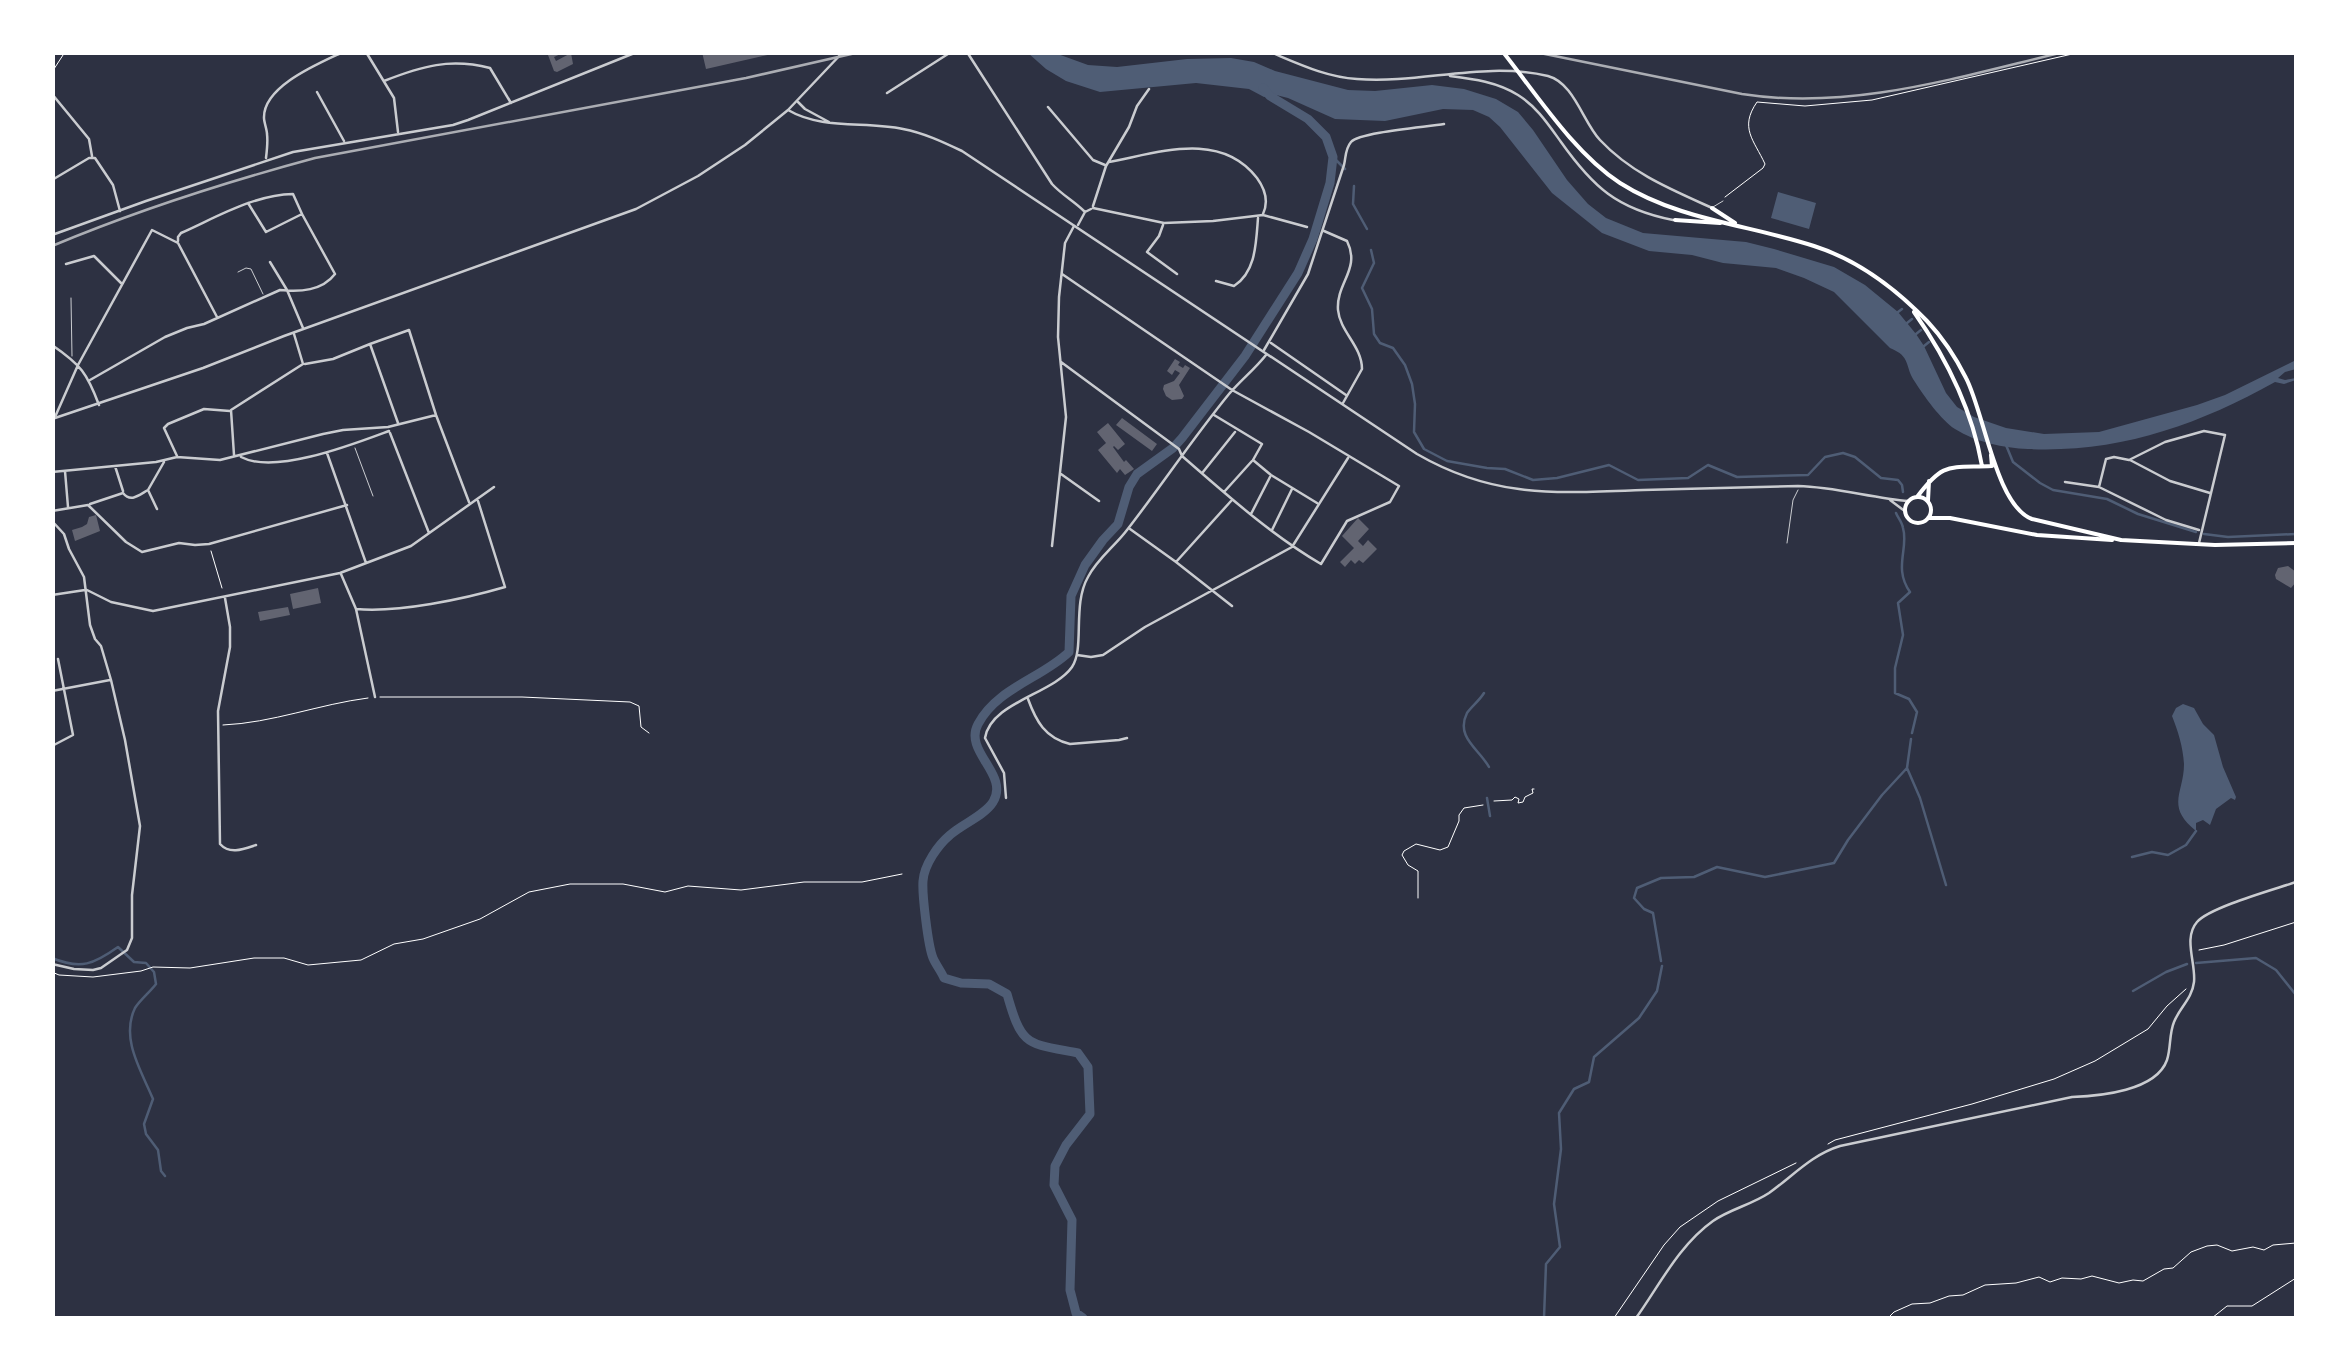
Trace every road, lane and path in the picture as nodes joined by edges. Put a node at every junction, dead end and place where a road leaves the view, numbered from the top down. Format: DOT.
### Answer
graph roads {
  1 [pos="65,52"];
  2 [pos="343,52"];
  3 [pos="366,52"];
  4 [pos="637,52"];
  5 [pos="842,52"];
  6 [pos="951,52"];
  7 [pos="967,52"];
  8 [pos="1270,52"];
  9 [pos="1503,52"];
  10 [pos="2081,52"];
  11 [pos="52,72"];
  12 [pos="1444,74"];
  13 [pos="384,80"];
  14 [pos="1149,89"];
  15 [pos="317,92"];
  16 [pos="52,94"];
  17 [pos="887,94"];
  18 [pos="796,101"];
  19 [pos="512,104"];
  20 [pos="1048,107"];
  21 [pos="788,110"];
  22 [pos="830,122"];
  23 [pos="1444,124"];
  24 [pos="398,134"];
  25 [pos="345,142"];
  26 [pos="92,157"];
  27 [pos="266,159"];
  28 [pos="1107,164"];
  29 [pos="52,180"];
  30 [pos="1723,201"];
  31 [pos="248,203"];
  32 [pos="1093,208"];
  33 [pos="1712,208"];
  34 [pos="120,211"];
  35 [pos="1085,212"];
  36 [pos="302,214"];
  37 [pos="1260,216"];
  38 [pos="1676,220"];
  39 [pos="1164,223"];
  40 [pos="1730,224"];
  41 [pos="1076,225"];
  42 [pos="1739,226"];
  43 [pos="1307,227"];
  44 [pos="1324,230"];
  45 [pos="52,236"];
  46 [pos="178,243"];
  47 [pos="270,262"];
  48 [pos="66,264"];
  49 [pos="238,272"];
  50 [pos="1062,274"];
  51 [pos="1177,274"];
  52 [pos="1216,280"];
  53 [pos="123,284"];
  54 [pos="287,290"];
  55 [pos="264,296"];
  56 [pos="72,298"];
  57 [pos="1908,304"];
  58 [pos="217,318"];
  59 [pos="303,329"];
  60 [pos="293,333"];
  61 [pos="1270,342"];
  62 [pos="370,344"];
  63 [pos="52,345"];
  64 [pos="1264,352"];
  65 [pos="72,360"];
  66 [pos="1061,362"];
  67 [pos="304,364"];
  68 [pos="78,366"];
  69 [pos="90,380"];
  70 [pos="1232,390"];
  71 [pos="1348,396"];
  72 [pos="100,404"];
  73 [pos="1342,404"];
  74 [pos="231,410"];
  75 [pos="436,415"];
  76 [pos="1213,415"];
  77 [pos="54,419"];
  78 [pos="398,425"];
  79 [pos="389,429"];
  80 [pos="1236,430"];
  81 [pos="354,444"];
  82 [pos="1978,444"];
  83 [pos="1990,446"];
  84 [pos="326,453"];
  85 [pos="234,456"];
  86 [pos="1182,456"];
  87 [pos="1348,456"];
  88 [pos="177,457"];
  89 [pos="240,457"];
  90 [pos="165,460"];
  91 [pos="1253,460"];
  92 [pos="2129,460"];
  93 [pos="115,465"];
  94 [pos="1982,466"];
  95 [pos="1964,467"];
  96 [pos="65,470"];
  97 [pos="52,472"];
  98 [pos="1060,473"];
  99 [pos="1202,474"];
  100 [pos="1272,475"];
  101 [pos="1929,480"];
  102 [pos="2066,482"];
  103 [pos="494,486"];
  104 [pos="1798,486"];
  105 [pos="2099,487"];
  106 [pos="1292,489"];
  107 [pos="148,490"];
  108 [pos="124,493"];
  109 [pos="1224,493"];
  110 [pos="2211,493"];
  111 [pos="373,496"];
  112 [pos="1917,497"];
  113 [pos="478,500"];
  114 [pos="1232,500"];
  115 [pos="1889,500"];
  116 [pos="1909,501"];
  117 [pos="1099,502"];
  118 [pos="470,504"];
  119 [pos="1318,504"];
  120 [pos="1929,504"];
  121 [pos="88,505"];
  122 [pos="348,506"];
  123 [pos="68,509"];
  124 [pos="158,509"];
  125 [pos="52,510"];
  126 [pos="1906,512"];
  127 [pos="1250,516"];
  128 [pos="1928,518"];
  129 [pos="1950,518"];
  130 [pos="52,521"];
  131 [pos="1129,528"];
  132 [pos="1272,531"];
  133 [pos="2200,531"];
  134 [pos="430,534"];
  135 [pos="2121,540"];
  136 [pos="1788,542"];
  137 [pos="2296,543"];
  138 [pos="209,544"];
  139 [pos="2199,544"];
  140 [pos="1052,546"];
  141 [pos="1292,547"];
  142 [pos="1176,562"];
  143 [pos="367,564"];
  144 [pos="340,573"];
  145 [pos="87,590"];
  146 [pos="1212,592"];
  147 [pos="52,596"];
  148 [pos="225,597"];
  149 [pos="1232,606"];
  150 [pos="356,609"];
  151 [pos="1077,655"];
  152 [pos="58,659"];
  153 [pos="110,680"];
  154 [pos="64,690"];
  155 [pos="52,691"];
  156 [pos="375,697"];
  157 [pos="1028,698"];
  158 [pos="218,725"];
  159 [pos="649,732"];
  160 [pos="1127,738"];
  161 [pos="52,746"];
  162 [pos="1534,789"];
  163 [pos="1006,798"];
  164 [pos="1494,801"];
  165 [pos="1484,806"];
  166 [pos="256,845"];
  167 [pos="902,874"];
  168 [pos="2296,882"];
  169 [pos="1418,898"];
  170 [pos="2296,922"];
  171 [pos="2191,952"];
  172 [pos="52,964"];
  173 [pos="52,972"];
  174 [pos="2188,985"];
  175 [pos="1831,1142"];
  176 [pos="1798,1162"];
  177 [pos="2296,1244"];
  178 [pos="2296,1278"];
  179 [pos="1614,1318"];
  180 [pos="1636,1318"];
  181 [pos="1888,1318"];
  182 [pos="2212,1318"];
  1 -- 11 [label="path"];
  2 -- 27 [label="street"];
  3 -- 13 [label="street"];
  4 -- 19 [label="street"];
  5 -- 18 [label="street"];
  6 -- 17 [label="street"];
  7 -- 35 [label="street"];
  8 -- 12 [label="street"];
  9 -- 40 [label="main road"];
  10 -- 30 [label="path"];
  12 -- 33 [label="street"];
  12 -- 38 [label="street"];
  13 -- 19 [label="street"];
  13 -- 24 [label="street"];
  14 -- 28 [label="street"];
  15 -- 25 [label="street"];
  16 -- 26 [label="street"];
  18 -- 21 [label="street"];
  18 -- 22 [label="street"];
  19 -- 24 [label="street"];
  20 -- 28 [label="street"];
  21 -- 22 [label="street"];
  21 -- 59 [label="street"];
  22 -- 41 [label="street"];
  23 -- 44 [label="street"];
  24 -- 25 [label="street"];
  25 -- 27 [label="street"];
  26 -- 29 [label="street"];
  26 -- 34 [label="street"];
  27 -- 34 [label="street"];
  28 -- 32 [label="street"];
  28 -- 37 [label="street"];
  30 -- 33 [label="lane"];
  31 -- 36 [label="street"];
  31 -- 36 [label="street"];
  31 -- 46 [label="street"];
  32 -- 35 [label="street"];
  32 -- 39 [label="street"];
  33 -- 42 [label="main road"];
  34 -- 45 [label="street"];
  35 -- 41 [label="street"];
  36 -- 54 [label="street"];
  37 -- 39 [label="street"];
  37 -- 43 [label="street"];
  37 -- 52 [label="street"];
  38 -- 40 [label="main road"];
  39 -- 51 [label="street"];
  40 -- 42 [label="main road"];
  41 -- 50 [label="street"];
  41 -- 64 [label="street"];
  42 -- 57 [label="main road"];
  44 -- 61 [label="street"];
  44 -- 71 [label="street"];
  46 -- 53 [label="street"];
  46 -- 58 [label="street"];
  47 -- 54 [label="street"];
  48 -- 53 [label="street"];
  49 -- 55 [label="lane"];
  50 -- 66 [label="street"];
  50 -- 70 [label="street"];
  53 -- 68 [label="street"];
  54 -- 55 [label="street"];
  54 -- 59 [label="street"];
  55 -- 58 [label="street"];
  56 -- 65 [label="lane"];
  57 -- 82 [label="main road"];
  57 -- 83 [label="main road"];
  58 -- 69 [label="street"];
  59 -- 60 [label="street"];
  60 -- 67 [label="street"];
  60 -- 72 [label="street"];
  61 -- 64 [label="street"];
  61 -- 71 [label="street"];
  62 -- 67 [label="street"];
  62 -- 75 [label="street"];
  62 -- 78 [label="street"];
  63 -- 65 [label="street"];
  64 -- 70 [label="street"];
  64 -- 73 [label="street"];
  65 -- 68 [label="street"];
  66 -- 86 [label="street"];
  66 -- 98 [label="street"];
  67 -- 74 [label="street"];
  68 -- 69 [label="street"];
  68 -- 77 [label="street"];
  69 -- 72 [label="street"];
  70 -- 76 [label="street"];
  70 -- 87 [label="street"];
  71 -- 73 [label="street"];
  72 -- 77 [label="street"];
  73 -- 104 [label="street"];
  74 -- 85 [label="street"];
  74 -- 88 [label="street"];
  75 -- 78 [label="street"];
  75 -- 118 [label="street"];
  76 -- 80 [label="street"];
  76 -- 86 [label="street"];
  78 -- 79 [label="street"];
  79 -- 81 [label="street"];
  79 -- 89 [label="street"];
  79 -- 134 [label="street"];
  80 -- 91 [label="street"];
  80 -- 99 [label="street"];
  81 -- 84 [label="street"];
  81 -- 111 [label="lane"];
  82 -- 94 [label="main road"];
  82 -- 95 [label="main road"];
  83 -- 94 [label="main road"];
  83 -- 135 [label="main road"];
  84 -- 89 [label="street"];
  84 -- 122 [label="street"];
  85 -- 88 [label="street"];
  85 -- 89 [label="street"];
  86 -- 99 [label="street"];
  86 -- 131 [label="street"];
  87 -- 119 [label="street"];
  87 -- 141 [label="street"];
  88 -- 90 [label="street"];
  90 -- 93 [label="street"];
  90 -- 107 [label="street"];
  91 -- 100 [label="street"];
  91 -- 109 [label="street"];
  92 -- 105 [label="street"];
  92 -- 110 [label="street"];
  92 -- 110 [label="street"];
  93 -- 96 [label="street"];
  93 -- 108 [label="street"];
  94 -- 95 [label="main road"];
  95 -- 101 [label="main road"];
  96 -- 97 [label="street"];
  96 -- 123 [label="street"];
  98 -- 117 [label="street"];
  98 -- 140 [label="street"];
  99 -- 109 [label="street"];
  100 -- 106 [label="street"];
  100 -- 127 [label="street"];
  101 -- 112 [label="main road"];
  101 -- 120 [label="main road"];
  102 -- 105 [label="street"];
  103 -- 113 [label="street"];
  104 -- 115 [label="street"];
  104 -- 136 [label="lane"];
  105 -- 133 [label="street"];
  106 -- 119 [label="street"];
  106 -- 132 [label="street"];
  107 -- 108 [label="street"];
  107 -- 124 [label="street"];
  108 -- 121 [label="street"];
  109 -- 114 [label="street"];
  110 -- 133 [label="street"];
  112 -- 116 [label="main road"];
  112 -- 120 [label="main road"];
  113 -- 118 [label="street"];
  113 -- 150 [label="street"];
  114 -- 127 [label="street"];
  114 -- 142 [label="street"];
  115 -- 116 [label="street"];
  115 -- 126 [label="street"];
  116 -- 126 [label="main road"];
  118 -- 134 [label="street"];
  119 -- 141 [label="street"];
  120 -- 128 [label="main road"];
  120 -- 129 [label="main road"];
  121 -- 123 [label="street"];
  121 -- 138 [label="street"];
  122 -- 138 [label="street"];
  122 -- 143 [label="street"];
  123 -- 125 [label="street"];
  126 -- 128 [label="main road"];
  127 -- 132 [label="street"];
  128 -- 129 [label="main road"];
  129 -- 135 [label="main road"];
  130 -- 145 [label="street"];
  131 -- 142 [label="street"];
  131 -- 151 [label="street"];
  132 -- 141 [label="street"];
  133 -- 139 [label="street"];
  134 -- 143 [label="street"];
  135 -- 139 [label="main road"];
  137 -- 139 [label="main road"];
  138 -- 148 [label="path"];
  141 -- 146 [label="street"];
  142 -- 146 [label="street"];
  143 -- 144 [label="street"];
  144 -- 148 [label="street"];
  144 -- 150 [label="street"];
  145 -- 147 [label="street"];
  145 -- 148 [label="street"];
  145 -- 153 [label="street"];
  146 -- 149 [label="street"];
  146 -- 151 [label="street"];
  148 -- 158 [label="street"];
  150 -- 156 [label="street"];
  151 -- 157 [label="street"];
  152 -- 154 [label="street"];
  153 -- 154 [label="street"];
  153 -- 172 [label="street"];
  154 -- 155 [label="street"];
  154 -- 161 [label="street"];
  156 -- 158 [label="path"];
  156 -- 159 [label="path"];
  157 -- 160 [label="street"];
  157 -- 163 [label="street"];
  158 -- 166 [label="street"];
  162 -- 164 [label="path"];
  165 -- 169 [label="path"];
  167 -- 173 [label="path"];
  168 -- 171 [label="street"];
  170 -- 171 [label="path"];
  171 -- 180 [label="street"];
  174 -- 175 [label="path"];
  176 -- 179 [label="path"];
  177 -- 181 [label="path"];
  178 -- 182 [label="path"];
}
